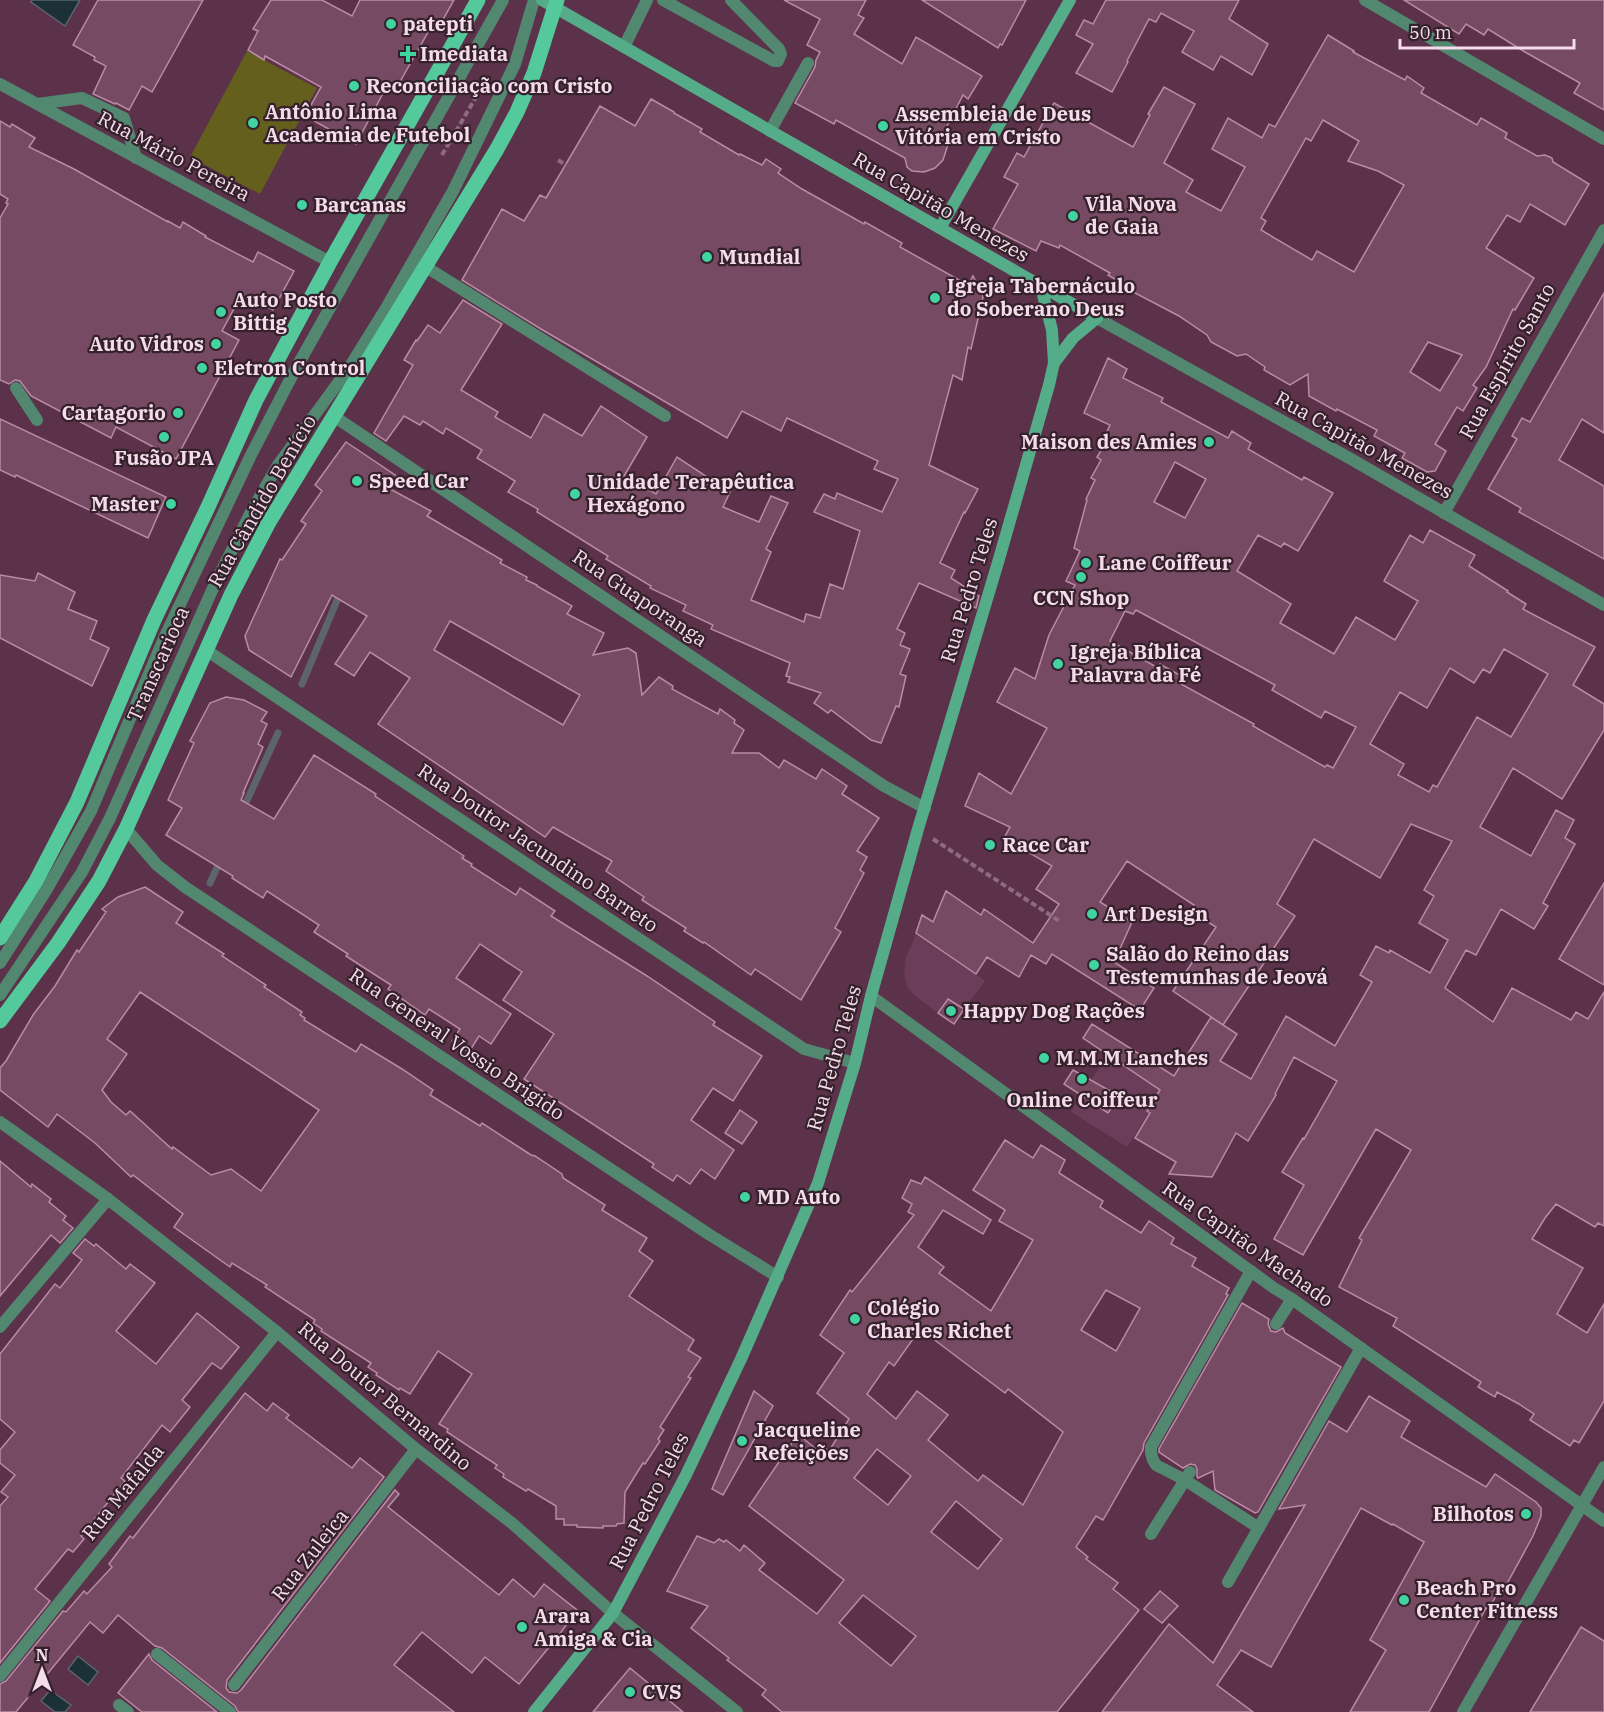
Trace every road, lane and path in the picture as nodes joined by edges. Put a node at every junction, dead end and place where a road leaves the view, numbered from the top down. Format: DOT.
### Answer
graph roads {
  1 [pos="478,0"];
  2 [pos="503,0"];
  3 [pos="534,0"];
  4 [pos="647,0"];
  5 [pos="663,0"];
  6 [pos="731,0"];
  7 [pos="1070,0"];
  8 [pos="1365,0"];
  9 [pos="551,2"];
  10 [pos="624,47"];
  11 [pos="808,63"];
  12 [pos="488,75"];
  13 [pos="0,84"];
  14 [pos="37,104"];
  15 [pos="770,131"];
  16 [pos="1604,139"];
  17 [pos="442,155"];
  18 [pos="136,158"];
  19 [pos="558,160"];
  20 [pos="566,165"];
  21 [pos="940,228"];
  22 [pos="1604,230"];
  23 [pos="330,262"];
  24 [pos="426,267"];
  25 [pos="1041,287"];
  26 [pos="1097,318"];
  27 [pos="1054,363"];
  28 [pos="16,388"];
  29 [pos="665,416"];
  30 [pos="334,417"];
  31 [pos="37,420"];
  32 [pos="1444,513"];
  33 [pos="1604,604"];
  34 [pos="206,650"];
  35 [pos="925,808"];
  36 [pos="126,829"];
  37 [pos="918,829"];
  38 [pos="1061,922"];
  39 [pos="0,938"];
  40 [pos="0,963"];
  41 [pos="0,995"];
  42 [pos="871,996"];
  43 [pos="0,1021"];
  44 [pos="855,1063"];
  45 [pos="0,1122"];
  46 [pos="108,1199"];
  47 [pos="1251,1271"];
  48 [pos="778,1278"];
  49 [pos="1292,1299"];
  50 [pos="1276,1324"];
  51 [pos="0,1327"];
  52 [pos="277,1332"];
  53 [pos="1361,1348"];
  54 [pos="416,1449"];
  55 [pos="1604,1467"];
  56 [pos="1187,1476"];
  57 [pos="1582,1506"];
  58 [pos="1604,1521"];
  59 [pos="1259,1528"];
  60 [pos="1151,1534"];
  61 [pos="1228,1582"];
  62 [pos="613,1613"];
  63 [pos="157,1654"];
  64 [pos="0,1676"];
  65 [pos="234,1685"];
  66 [pos="230,1712"];
  67 [pos="534,1712"];
  68 [pos="737,1712"];
  69 [pos="1463,1712"];
  1 -- 23 [label="main road, Rua Cândido Benício"];
  2 -- 40 [label="street, Transcarioca"];
  3 -- 41 [label="street, Transcarioca"];
  4 -- 10 [label="street"];
  5 -- 6 [label="street"];
  7 -- 21 [label="street"];
  8 -- 16 [label="street"];
  9 -- 10 [label="street, Rua Capitão Menezes"];
  9 -- 24 [label="main road, Rua Cândido Benício"];
  10 -- 15 [label="street, Rua Capitão Menezes"];
  11 -- 15 [label="street"];
  12 -- 17 [label="path"];
  13 -- 14 [label="street, Rua Mário Pereira"];
  14 -- 18 [label="street, Rua Mário Pereira"];
  14 -- 18 [label="street"];
  15 -- 21 [label="street, Rua Capitão Menezes"];
  18 -- 23 [label="street, Rua Mário Pereira"];
  19 -- 20 [label="path"];
  21 -- 25 [label="street, Rua Capitão Menezes"];
  22 -- 32 [label="street, Rua Espírito Santo"];
  23 -- 39 [label="main road, Rua Cândido Benício"];
  24 -- 29 [label="street"];
  24 -- 30 [label="main road, Rua Cândido Benício"];
  25 -- 26 [label="street, Rua Capitão Menezes"];
  25 -- 27 [label="street, Rua Pedro Teles"];
  26 -- 27 [label="street, Rua Pedro Teles"];
  26 -- 32 [label="street, Rua Capitão Menezes"];
  27 -- 35 [label="street, Rua Pedro Teles"];
  28 -- 31 [label="street"];
  30 -- 34 [label="main road, Rua Cândido Benício"];
  30 -- 35 [label="street, Rua Guaporanga"];
  32 -- 33 [label="street, Rua Capitão Menezes"];
  34 -- 36 [label="main road, Rua Cândido Benício"];
  34 -- 44 [label="street, Rua Doutor Jacundino Barreto"];
  35 -- 37 [label="street, Rua Pedro Teles"];
  36 -- 43 [label="main road, Rua Cândido Benício"];
  36 -- 48 [label="street, Rua General Vossio Brigido"];
  37 -- 38 [label="path"];
  37 -- 42 [label="street, Rua Pedro Teles"];
  42 -- 44 [label="street, Rua Pedro Teles"];
  42 -- 47 [label="street, Rua Capitão Machado"];
  44 -- 48 [label="street, Rua Pedro Teles"];
  45 -- 46 [label="street, Rua Doutor Bernardino"];
  46 -- 51 [label="street"];
  46 -- 52 [label="street, Rua Doutor Bernardino"];
  47 -- 49 [label="street, Rua Capitão Machado"];
  47 -- 56 [label="street"];
  48 -- 62 [label="street, Rua Pedro Teles"];
  49 -- 50 [label="street"];
  49 -- 53 [label="street, Rua Capitão Machado"];
  52 -- 54 [label="street, Rua Doutor Bernardino"];
  52 -- 64 [label="street, Rua Mafalda"];
  53 -- 57 [label="street, Rua Capitão Machado"];
  53 -- 59 [label="street"];
  54 -- 62 [label="street, Rua Doutor Bernardino"];
  54 -- 65 [label="street, Rua Zuleica"];
  55 -- 57 [label="street"];
  56 -- 59 [label="street"];
  56 -- 60 [label="street"];
  57 -- 58 [label="street, Rua Capitão Machado"];
  57 -- 69 [label="street"];
  59 -- 61 [label="street"];
  62 -- 67 [label="street, Rua Pedro Teles"];
  62 -- 68 [label="street, Rua Doutor Bernardino"];
  63 -- 66 [label="street"];
}
